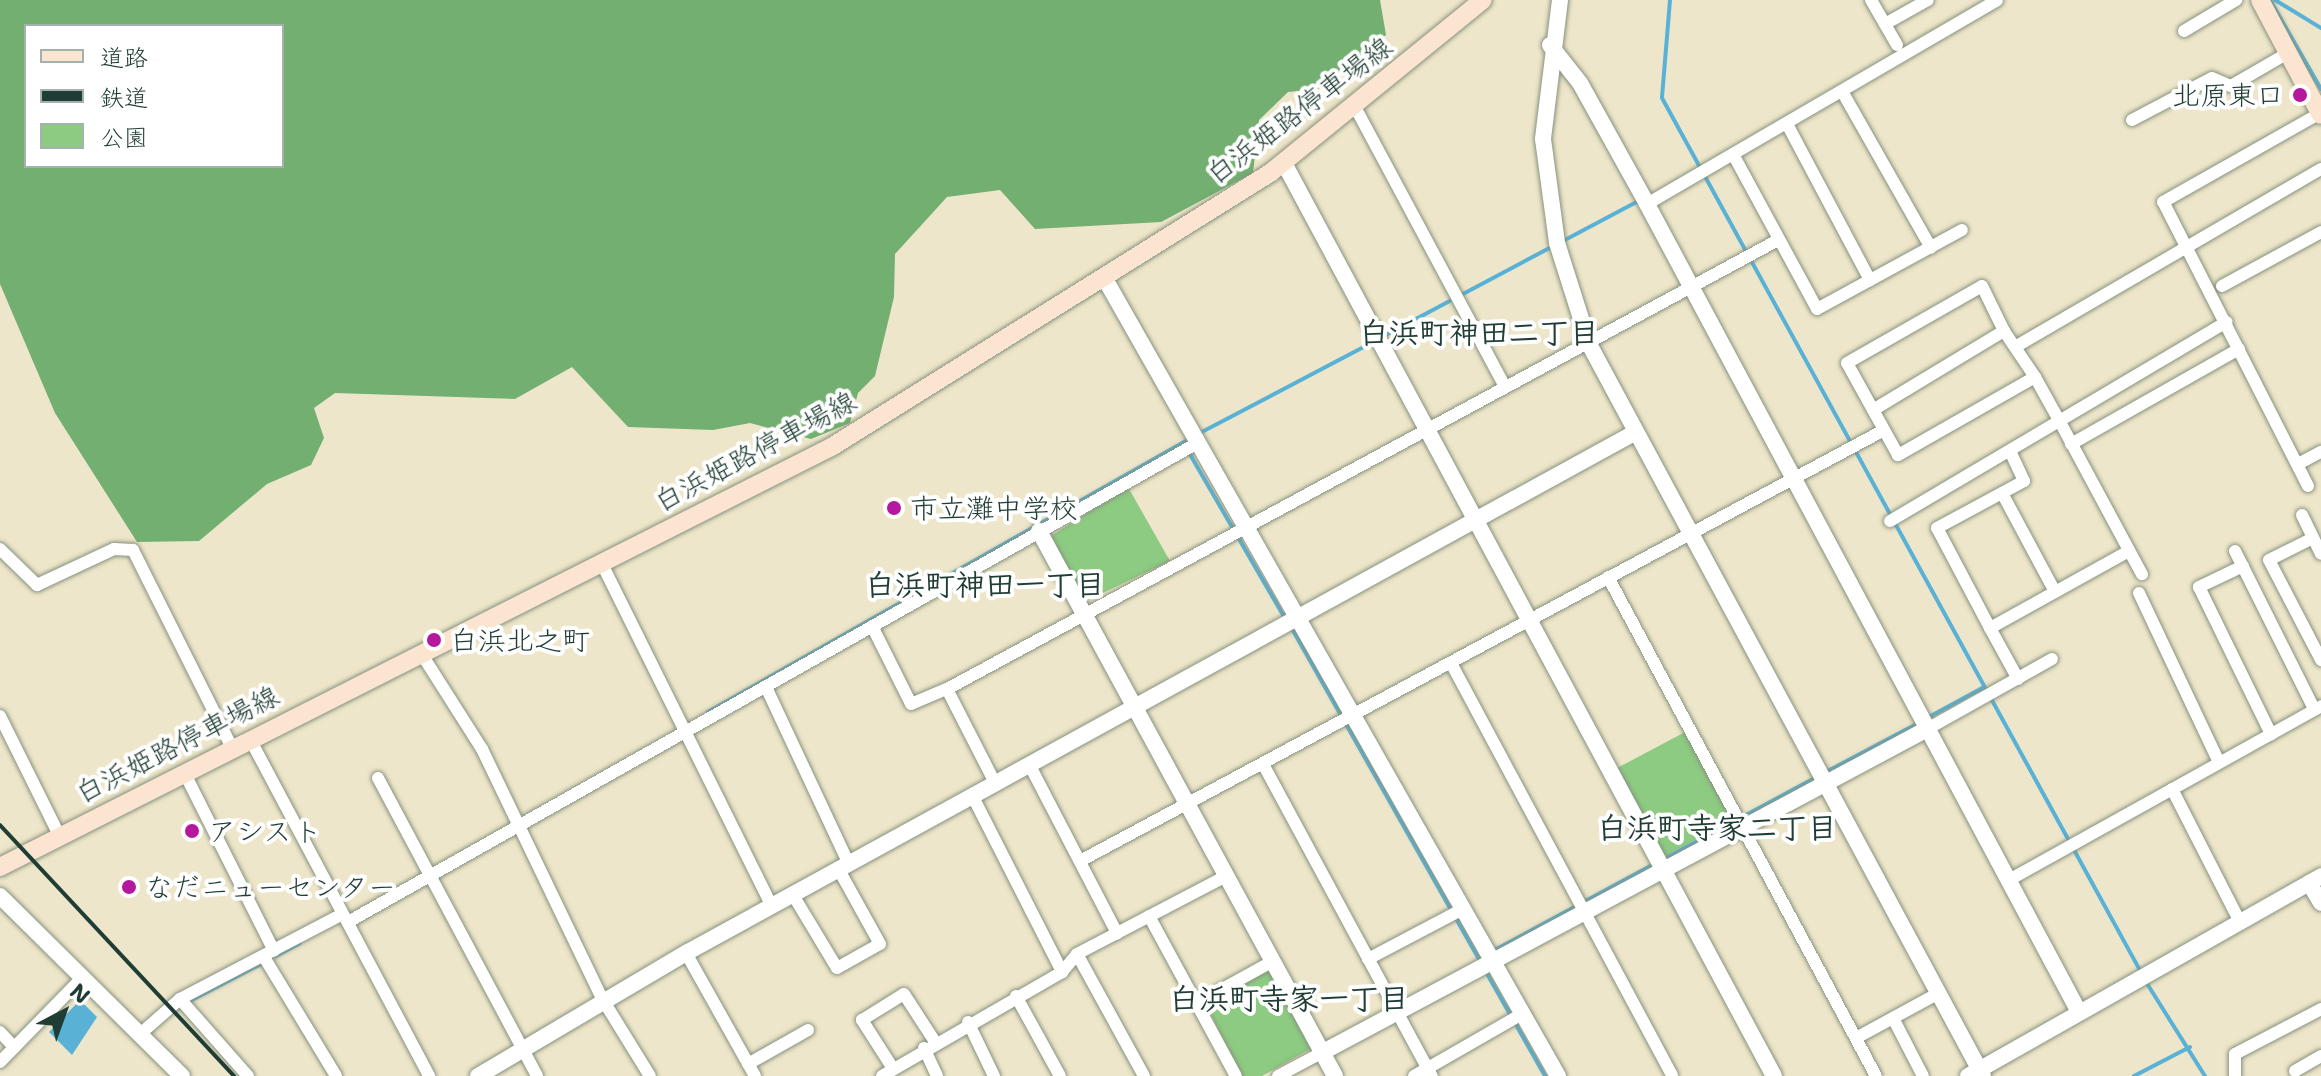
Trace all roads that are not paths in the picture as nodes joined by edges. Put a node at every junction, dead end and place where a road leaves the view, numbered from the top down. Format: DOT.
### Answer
graph roads {
  1 [pos="1483,0"];
  2 [pos="1560,0"];
  3 [pos="1871,0"];
  4 [pos="1928,0"];
  5 [pos="1997,0"];
  6 [pos="2236,0"];
  7 [pos="2264,1"];
  8 [pos="1885,24"];
  9 [pos="2184,31"];
  10 [pos="1550,45"];
  11 [pos="1897,45"];
  12 [pos="2288,53"];
  13 [pos="1843,93"];
  14 [pos="1354,105"];
  15 [pos="2321,114"];
  16 [pos="2132,120"];
  17 [pos="1787,124"];
  18 [pos="1734,156"];
  19 [pos="1284,163"];
  20 [pos="2321,169"];
  21 [pos="1647,204"];
  22 [pos="1962,230"];
  23 [pos="2321,232"];
  24 [pos="1778,240"];
  25 [pos="2186,246"];
  26 [pos="1931,248"];
  27 [pos="1105,279"];
  28 [pos="1870,280"];
  29 [pos="2222,286"];
  30 [pos="1693,289"];
  31 [pos="2226,322"];
  32 [pos="2004,331"];
  33 [pos="1589,344"];
  34 [pos="2015,347"];
  35 [pos="2239,349"];
  36 [pos="2035,377"];
  37 [pos="1505,387"];
  38 [pos="1873,410"];
  39 [pos="2060,422"];
  40 [pos="1425,429"];
  41 [pos="1884,430"];
  42 [pos="1636,432"];
  43 [pos="1196,437"];
  44 [pos="2071,444"];
  45 [pos="2010,451"];
  46 [pos="2321,452"];
  47 [pos="2298,464"];
  48 [pos="1794,478"];
  49 [pos="2308,486"];
  50 [pos="2002,493"];
  51 [pos="2302,515"];
  52 [pos="1890,521"];
  53 [pos="1476,523"];
  54 [pos="1039,531"];
  55 [pos="1240,531"];
  56 [pos="1692,532"];
  57 [pos="2313,538"];
  58 [pos="0,549"];
  59 [pos="2129,551"];
  60 [pos="2235,551"];
  61 [pos="2321,554"];
  62 [pos="601,562"];
  63 [pos="2243,566"];
  64 [pos="2142,574"];
  65 [pos="1608,577"];
  66 [pos="2055,592"];
  67 [pos="2139,593"];
  68 [pos="1085,614"];
  69 [pos="1298,618"];
  70 [pos="1528,619"];
  71 [pos="872,626"];
  72 [pos="1990,628"];
  73 [pos="421,653"];
  74 [pos="2052,659"];
  75 [pos="2321,660"];
  76 [pos="1451,663"];
  77 [pos="2018,679"];
  78 [pos="766,687"];
  79 [pos="947,689"];
  80 [pos="1133,707"];
  81 [pos="2318,708"];
  82 [pos="1354,714"];
  83 [pos="0,716"];
  84 [pos="688,726"];
  85 [pos="1929,728"];
  86 [pos="2271,734"];
  87 [pos="250,739"];
  88 [pos="232,748"];
  89 [pos="2219,762"];
  90 [pos="1029,764"];
  91 [pos="1263,764"];
  92 [pos="184,772"];
  93 [pos="378,778"];
  94 [pos="1826,781"];
  95 [pos="995,783"];
  96 [pos="2172,789"];
  97 [pos="972,795"];
  98 [pos="1187,806"];
  99 [pos="521,827"];
  100 [pos="1742,827"];
  101 [pos="59,835"];
  102 [pos="1080,861"];
  103 [pos="0,867"];
  104 [pos="844,867"];
  105 [pos="1663,869"];
  106 [pos="1226,876"];
  107 [pos="431,877"];
  108 [pos="2315,879"];
  109 [pos="2009,880"];
  110 [pos="793,895"];
  111 [pos="0,896"];
  112 [pos="2321,903"];
  113 [pos="1580,906"];
  114 [pos="772,907"];
  115 [pos="1463,909"];
  116 [pos="1149,916"];
  117 [pos="345,918"];
  118 [pos="2240,922"];
  119 [pos="1117,933"];
  120 [pos="686,953"];
  121 [pos="269,954"];
  122 [pos="1077,954"];
  123 [pos="1368,959"];
  124 [pos="1273,961"];
  125 [pos="1493,962"];
  126 [pos="1062,972"];
  127 [pos="82,978"];
  128 [pos="1939,993"];
  129 [pos="1016,996"];
  130 [pos="180,999"];
  131 [pos="603,1000"];
  132 [pos="1197,1003"];
  133 [pos="2321,1009"];
  134 [pos="1399,1011"];
  135 [pos="2079,1012"];
  136 [pos="1522,1014"];
  137 [pos="1893,1018"];
  138 [pos="968,1022"];
  139 [pos="808,1030"];
  140 [pos="0,1032"];
  141 [pos="139,1035"];
  142 [pos="1856,1038"];
  143 [pos="929,1045"];
  144 [pos="14,1047"];
  145 [pos="523,1052"];
  146 [pos="1323,1052"];
  147 [pos="2321,1056"];
  148 [pos="0,1062"];
  149 [pos="748,1064"];
  150 [pos="2295,1071"];
  151 [pos="887,1072"];
  152 [pos="1430,1072"];
  153 [pos="1551,1074"];
  154 [pos="1977,1074"];
  155 [pos="182,1076"];
  156 [pos="248,1076"];
  157 [pos="336,1076"];
  158 [pos="429,1076"];
  159 [pos="478,1076"];
  160 [pos="537,1076"];
  161 [pos="650,1076"];
  162 [pos="755,1076"];
  163 [pos="937,1076"];
  164 [pos="994,1076"];
  165 [pos="1060,1076"];
  166 [pos="1144,1076"];
  167 [pos="1236,1076"];
  168 [pos="1278,1076"];
  169 [pos="1335,1076"];
  170 [pos="1414,1076"];
  171 [pos="1672,1076"];
  172 [pos="1774,1076"];
  173 [pos="1876,1076"];
  174 [pos="1923,1076"];
  175 [pos="2235,1076"];
  1 -- 14 [label="main road, 白浜姫路停車場線"];
  2 -- 10 [label="street"];
  3 -- 8 [label="street"];
  4 -- 8 [label="street"];
  5 -- 13 [label="street"];
  6 -- 9 [label="street"];
  7 -- 12 [label="main road"];
  8 -- 11 [label="street"];
  10 -- 21 [label="street"];
  10 -- 33 [label="street"];
  12 -- 15 [label="main road"];
  12 -- 16 [label="street"];
  13 -- 17 [label="street"];
  13 -- 26 [label="street"];
  14 -- 19 [label="main road, 白浜姫路停車場線"];
  14 -- 37 [label="street"];
  15 -- 25 [label="street"];
  17 -- 18 [label="street"];
  17 -- 28 [label="street"];
  18 -- 21 [label="street"];
  18 -- 24 [label="street"];
  19 -- 27 [label="main road, 白浜姫路停車場線"];
  19 -- 40 [label="street"];
  20 -- 25 [label="street"];
  21 -- 30 [label="street"];
  22 -- 26 [label="street"];
  23 -- 29 [label="street"];
  24 -- 28 [label="street"];
  24 -- 30 [label="street"];
  25 -- 31 [label="street"];
  25 -- 34 [label="street"];
  26 -- 28 [label="street"];
  27 -- 43 [label="street"];
  27 -- 62 [label="main road, 白浜姫路停車場線"];
  30 -- 33 [label="street"];
  30 -- 48 [label="street"];
  31 -- 35 [label="street"];
  31 -- 39 [label="street"];
  32 -- 34 [label="street"];
  32 -- 38 [label="street"];
  32 -- 38 [label="street"];
  33 -- 37 [label="street"];
  33 -- 42 [label="street"];
  34 -- 36 [label="street"];
  35 -- 44 [label="street"];
  35 -- 47 [label="street"];
  36 -- 39 [label="street"];
  36 -- 41 [label="street"];
  37 -- 40 [label="street"];
  38 -- 41 [label="street"];
  39 -- 44 [label="street"];
  39 -- 45 [label="street"];
  40 -- 53 [label="street"];
  40 -- 55 [label="street"];
  41 -- 48 [label="street"];
  42 -- 53 [label="street"];
  42 -- 56 [label="street"];
  43 -- 54 [label="street"];
  43 -- 55 [label="street"];
  44 -- 59 [label="street"];
  45 -- 50 [label="street"];
  45 -- 52 [label="street"];
  46 -- 47 [label="street"];
  47 -- 49 [label="street"];
  48 -- 56 [label="street"];
  48 -- 85 [label="street"];
  50 -- 66 [label="street"];
  50 -- 72 [label="street"];
  51 -- 57 [label="street"];
  53 -- 69 [label="street"];
  53 -- 70 [label="street"];
  54 -- 68 [label="street"];
  54 -- 71 [label="street"];
  55 -- 68 [label="street"];
  55 -- 69 [label="street"];
  56 -- 65 [label="street"];
  56 -- 94 [label="street"];
  57 -- 61 [label="street"];
  57 -- 75 [label="street"];
  58 -- 88 [label="street"];
  59 -- 64 [label="street"];
  59 -- 66 [label="street"];
  60 -- 63 [label="street"];
  62 -- 73 [label="main road, 白浜姫路停車場線"];
  62 -- 84 [label="street"];
  63 -- 81 [label="street"];
  63 -- 86 [label="street"];
  65 -- 70 [label="street"];
  65 -- 100 [label="street"];
  66 -- 72 [label="street"];
  67 -- 89 [label="street"];
  68 -- 79 [label="street"];
  68 -- 80 [label="street"];
  69 -- 80 [label="street"];
  69 -- 82 [label="street"];
  70 -- 76 [label="street"];
  70 -- 105 [label="street"];
  71 -- 78 [label="street"];
  71 -- 79 [label="street"];
  72 -- 77 [label="street"];
  73 -- 87 [label="main road, 白浜姫路停車場線"];
  73 -- 99 [label="street"];
  74 -- 77 [label="street"];
  76 -- 82 [label="street"];
  76 -- 113 [label="street"];
  77 -- 85 [label="street"];
  78 -- 84 [label="street"];
  78 -- 104 [label="street"];
  79 -- 95 [label="street"];
  80 -- 90 [label="street"];
  80 -- 98 [label="street"];
  81 -- 86 [label="street"];
  82 -- 91 [label="street"];
  82 -- 115 [label="street"];
  83 -- 101 [label="street"];
  84 -- 99 [label="street"];
  84 -- 114 [label="street"];
  85 -- 94 [label="street"];
  85 -- 109 [label="street"];
  86 -- 89 [label="street"];
  87 -- 88 [label="main road, 白浜姫路停車場線"];
  87 -- 117 [label="street"];
  88 -- 92 [label="main road, 白浜姫路停車場線"];
  89 -- 96 [label="street"];
  90 -- 95 [label="street"];
  90 -- 102 [label="street"];
  91 -- 98 [label="street"];
  91 -- 123 [label="street"];
  92 -- 101 [label="main road, 白浜姫路停車場線"];
  92 -- 121 [label="street"];
  93 -- 107 [label="street"];
  94 -- 100 [label="street"];
  94 -- 128 [label="street"];
  95 -- 97 [label="street"];
  96 -- 109 [label="street"];
  96 -- 118 [label="street"];
  97 -- 104 [label="street"];
  97 -- 126 [label="street"];
  98 -- 102 [label="street"];
  98 -- 106 [label="street"];
  99 -- 107 [label="street"];
  99 -- 131 [label="street"];
  100 -- 105 [label="street"];
  100 -- 142 [label="street"];
  101 -- 103 [label="main road, 白浜姫路停車場線"];
  102 -- 119 [label="street"];
  104 -- 110 [label="street"];
  104 -- 110 [label="street"];
  105 -- 113 [label="street"];
  105 -- 172 [label="street"];
  106 -- 116 [label="street"];
  106 -- 124 [label="street"];
  107 -- 117 [label="street"];
  107 -- 145 [label="street"];
  108 -- 112 [label="street"];
  108 -- 118 [label="street"];
  109 -- 135 [label="street"];
  110 -- 114 [label="street"];
  111 -- 127 [label="street"];
  113 -- 125 [label="street"];
  113 -- 171 [label="street"];
  114 -- 120 [label="street"];
  115 -- 123 [label="street"];
  115 -- 125 [label="street"];
  116 -- 119 [label="street"];
  116 -- 132 [label="street"];
  117 -- 121 [label="street"];
  117 -- 158 [label="street"];
  118 -- 135 [label="street"];
  119 -- 122 [label="street"];
  120 -- 131 [label="street"];
  120 -- 149 [label="street"];
  121 -- 130 [label="street"];
  121 -- 157 [label="street"];
  122 -- 126 [label="street"];
  122 -- 166 [label="street"];
  123 -- 134 [label="street"];
  124 -- 132 [label="street"];
  124 -- 146 [label="street"];
  125 -- 134 [label="street"];
  125 -- 136 [label="street"];
  126 -- 129 [label="street"];
  127 -- 141 [label="street"];
  127 -- 144 [label="street"];
  128 -- 137 [label="street"];
  128 -- 154 [label="street"];
  129 -- 138 [label="street"];
  129 -- 165 [label="street"];
  130 -- 141 [label="street"];
  130 -- 156 [label="street"];
  131 -- 145 [label="street"];
  131 -- 161 [label="street"];
  132 -- 167 [label="street"];
  133 -- 175 [label="street"];
  134 -- 146 [label="street"];
  134 -- 152 [label="street"];
  135 -- 154 [label="street"];
  136 -- 152 [label="street"];
  136 -- 153 [label="street"];
  137 -- 142 [label="street"];
  137 -- 174 [label="street"];
  138 -- 143 [label="street"];
  138 -- 164 [label="street"];
  139 -- 149 [label="street"];
  140 -- 144 [label="street"];
  141 -- 155 [label="street"];
  142 -- 173 [label="street"];
  143 -- 151 [label="street"];
  143 -- 151 [label="street"];
  143 -- 163 [label="street"];
  144 -- 148 [label="street"];
  145 -- 159 [label="street"];
  145 -- 160 [label="street"];
  146 -- 168 [label="street"];
  146 -- 169 [label="street"];
  147 -- 150 [label="street"];
  149 -- 162 [label="street"];
  152 -- 170 [label="street"];
}
